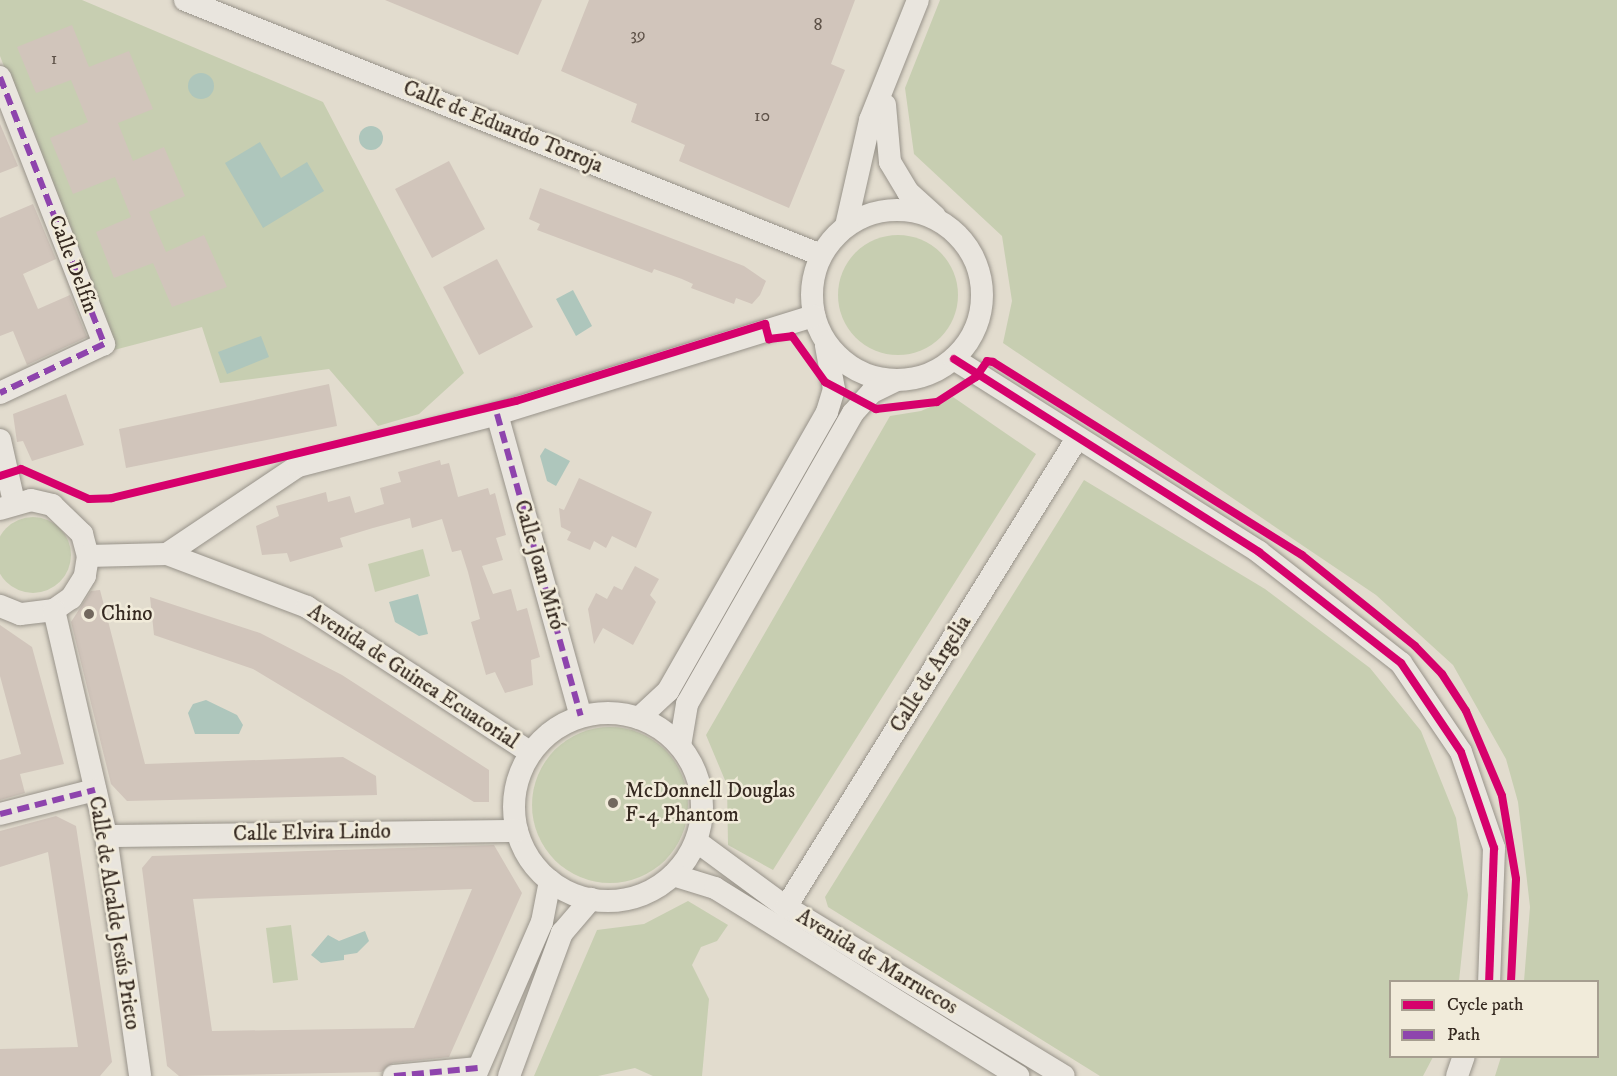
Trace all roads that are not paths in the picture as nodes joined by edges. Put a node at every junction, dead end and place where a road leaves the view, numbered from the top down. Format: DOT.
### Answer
graph roads {
  1 [pos="185,0"];
  2 [pos="918,0"];
  3 [pos="0,76"];
  4 [pos="888,77"];
  5 [pos="846,226"];
  6 [pos="950,228"];
  7 [pos="821,255"];
  8 [pos="814,316"];
  9 [pos="825,341"];
  10 [pos="954,359"];
  11 [pos="894,381"];
  12 [pos="0,393"];
  13 [pos="497,414"];
  14 [pos="0,440"];
  15 [pos="1076,440"];
  16 [pos="7,506"];
  17 [pos="167,554"];
  18 [pos="88,556"];
  19 [pos="0,606"];
  20 [pos="54,610"];
  21 [pos="581,716"];
  22 [pos="639,718"];
  23 [pos="680,746"];
  24 [pos="531,753"];
  25 [pos="94,790"];
  26 [pos="0,814"];
  27 [pos="518,831"];
  28 [pos="106,836"];
  29 [pos="696,841"];
  30 [pos="673,875"];
  31 [pos="550,881"];
  32 [pos="591,899"];
  33 [pos="786,907"];
  34 [pos="1490,980"];
  35 [pos="1463,1058"];
  36 [pos="477,1072"];
  37 [pos="140,1076"];
  38 [pos="394,1076"];
  39 [pos="509,1076"];
  40 [pos="1018,1076"];
  41 [pos="1064,1076"];
  42 [pos="1457,1076"];
  1 -- 7 [label="street, Calle de Eduardo Torroja"];
  2 -- 4 [label="street"];
  3 -- 12 [label="street, Calle Delfín"];
  4 -- 5 [label="street"];
  4 -- 6 [label="street"];
  5 -- 6 [label="street"];
  5 -- 7 [label="street"];
  6 -- 10 [label="street"];
  7 -- 8 [label="street"];
  8 -- 9 [label="street"];
  8 -- 13 [label="street"];
  9 -- 11 [label="street"];
  9 -- 22 [label="street"];
  10 -- 11 [label="street"];
  10 -- 15 [label="street"];
  11 -- 23 [label="street"];
  13 -- 17 [label="street"];
  13 -- 21 [label="street, Calle Joan Miró"];
  14 -- 16 [label="street"];
  15 -- 33 [label="street, Calle de Argelia"];
  15 -- 34 [label="street"];
  16 -- 18 [label="street"];
  17 -- 18 [label="street, Avenida de Guinea Ecuatorial"];
  17 -- 24 [label="street, Avenida de Guinea Ecuatorial"];
  18 -- 20 [label="street"];
  19 -- 20 [label="street"];
  20 -- 25 [label="street, Calle de Alcalde Jesús Prieto"];
  21 -- 22 [label="street"];
  21 -- 24 [label="street"];
  22 -- 23 [label="street"];
  23 -- 29 [label="street"];
  24 -- 27 [label="street"];
  25 -- 26 [label="street"];
  25 -- 28 [label="street, Calle de Alcalde Jesús Prieto"];
  27 -- 28 [label="street, Calle Elvira Lindo"];
  27 -- 31 [label="street"];
  28 -- 37 [label="street, Calle de Alcalde Jesús Prieto"];
  29 -- 30 [label="street"];
  29 -- 33 [label="street, Avenida de Marruecos"];
  30 -- 32 [label="street"];
  30 -- 40 [label="street, Avenida de Marruecos"];
  31 -- 32 [label="street"];
  31 -- 36 [label="street"];
  32 -- 39 [label="street"];
  33 -- 41 [label="street, Avenida de Marruecos"];
  35 -- 42 [label="street"];
  36 -- 38 [label="street"];
}
